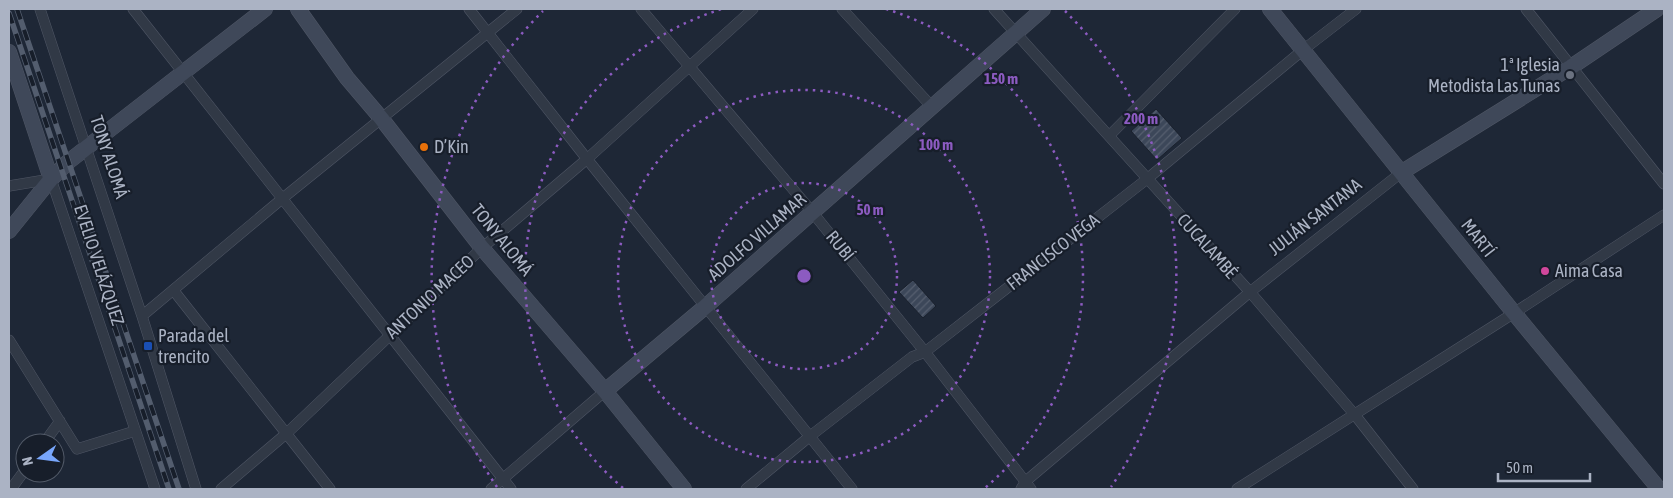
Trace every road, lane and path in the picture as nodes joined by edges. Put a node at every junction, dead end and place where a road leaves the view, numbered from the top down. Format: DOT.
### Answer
graph roads {
  1 [pos="40,9"];
  2 [pos="133,9"];
  3 [pos="265,9"];
  4 [pos="298,9"];
  5 [pos="469,9"];
  6 [pos="517,9"];
  7 [pos="641,9"];
  8 [pos="753,9"];
  9 [pos="842,9"];
  10 [pos="994,9"];
  11 [pos="1043,9"];
  12 [pos="1235,9"];
  13 [pos="1270,9"];
  14 [pos="1356,9"];
  15 [pos="1526,9"];
  16 [pos="1657,9"];
  17 [pos="488,32"];
  18 [pos="1016,34"];
  19 [pos="1303,50"];
  20 [pos="9,52"];
  21 [pos="689,66"];
  22 [pos="1571,66"];
  23 [pos="182,73"];
  24 [pos="14,86"];
  25 [pos="933,108"];
  26 [pos="381,118"];
  27 [pos="1109,136"];
  28 [pos="87,148"];
  29 [pos="587,159"];
  30 [pos="1402,172"];
  31 [pos="51,178"];
  32 [pos="1147,179"];
  33 [pos="1664,184"];
  34 [pos="9,186"];
  35 [pos="283,198"];
  36 [pos="813,213"];
  37 [pos="1664,214"];
  38 [pos="9,231"];
  39 [pos="482,248"];
  40 [pos="174,291"];
  41 [pos="1250,292"];
  42 [pos="705,307"];
  43 [pos="1514,313"];
  44 [pos="142,316"];
  45 [pos="390,334"];
  46 [pos="9,340"];
  47 [pos="924,352"];
  48 [pos="605,391"];
  49 [pos="1355,415"];
  50 [pos="60,422"];
  51 [pos="135,431"];
  52 [pos="52,433"];
  53 [pos="287,433"];
  54 [pos="809,437"];
  55 [pos="503,479"];
  56 [pos="1026,486"];
  57 [pos="1659,487"];
  58 [pos="155,489"];
  59 [pos="196,489"];
  60 [pos="221,489"];
  61 [pos="330,489"];
  62 [pos="491,489"];
  63 [pos="510,489"];
  64 [pos="684,489"];
  65 [pos="746,489"];
  66 [pos="852,489"];
  67 [pos="1237,489"];
  68 [pos="1413,489"];
  1 -- 28 [label="street, TONY ALOMÁ"];
  2 -- 23 [label="street"];
  3 -- 23 [label="street"];
  4 -- 26 [label="street, TONY ALOMÁ"];
  5 -- 17 [label="street"];
  6 -- 17 [label="street"];
  7 -- 21 [label="street, RUBÍ"];
  8 -- 21 [label="street, ANTONIO MACEO"];
  9 -- 25 [label="street"];
  10 -- 18 [label="street, CUCALAMBÉ"];
  11 -- 18 [label="street, ADOLFO VILLAMAR"];
  12 -- 27 [label="street"];
  13 -- 19 [label="street, MARTÍ"];
  14 -- 19 [label="street, FRANCISCO VEGA"];
  15 -- 22 [label="street"];
  16 -- 22 [label="street, JULIÁN SANTANA"];
  17 -- 26 [label="street"];
  17 -- 29 [label="street"];
  18 -- 25 [label="street, ADOLFO VILLAMAR"];
  18 -- 27 [label="street, CUCALAMBÉ"];
  19 -- 30 [label="street, MARTÍ"];
  19 -- 32 [label="street, FRANCISCO VEGA"];
  20 -- 24 [label="street, EVELIO VELÁZQUEZ"];
  21 -- 29 [label="street, ANTONIO MACEO"];
  21 -- 36 [label="street, RUBÍ"];
  22 -- 30 [label="street, JULIÁN SANTANA"];
  22 -- 33 [label="street"];
  23 -- 28 [label="street"];
  23 -- 35 [label="street"];
  24 -- 31 [label="street, EVELIO VELÁZQUEZ"];
  25 -- 36 [label="street, ADOLFO VILLAMAR"];
  26 -- 35 [label="street"];
  26 -- 39 [label="street, TONY ALOMÁ"];
  27 -- 32 [label="street, CUCALAMBÉ"];
  28 -- 31 [label="street"];
  28 -- 44 [label="street, TONY ALOMÁ"];
  29 -- 39 [label="street, ANTONIO MACEO"];
  29 -- 42 [label="street"];
  30 -- 41 [label="street, JULIÁN SANTANA"];
  30 -- 43 [label="street, MARTÍ"];
  31 -- 34 [label="street"];
  31 -- 38 [label="street"];
  31 -- 51 [label="street, EVELIO VELÁZQUEZ"];
  32 -- 41 [label="street, CUCALAMBÉ"];
  32 -- 47 [label="street, FRANCISCO VEGA"];
  35 -- 40 [label="street"];
  35 -- 45 [label="street"];
  36 -- 42 [label="street, ADOLFO VILLAMAR"];
  36 -- 47 [label="street, RUBÍ"];
  37 -- 43 [label="street"];
  39 -- 45 [label="street, ANTONIO MACEO"];
  39 -- 48 [label="street, TONY ALOMÁ"];
  40 -- 44 [label="street"];
  40 -- 53 [label="street"];
  41 -- 49 [label="street, CUCALAMBÉ"];
  41 -- 56 [label="street, JULIÁN SANTANA"];
  42 -- 48 [label="street, ADOLFO VILLAMAR"];
  42 -- 54 [label="street"];
  43 -- 49 [label="street"];
  43 -- 57 [label="street, MARTÍ"];
  44 -- 59 [label="street, TONY ALOMÁ"];
  45 -- 53 [label="street, ANTONIO MACEO"];
  45 -- 55 [label="street"];
  46 -- 50 [label="street"];
  47 -- 54 [label="street, FRANCISCO VEGA"];
  47 -- 56 [label="street, RUBÍ"];
  48 -- 55 [label="street, ADOLFO VILLAMAR"];
  48 -- 64 [label="street, TONY ALOMÁ"];
  49 -- 67 [label="street"];
  49 -- 68 [label="street, CUCALAMBÉ"];
  50 -- 51 [label="street"];
  50 -- 52 [label="street"];
  51 -- 58 [label="street, EVELIO VELÁZQUEZ"];
  53 -- 60 [label="street, ANTONIO MACEO"];
  53 -- 61 [label="street"];
  54 -- 65 [label="street, FRANCISCO VEGA"];
  54 -- 66 [label="street"];
  55 -- 62 [label="street, ADOLFO VILLAMAR"];
  55 -- 63 [label="street"];
}
